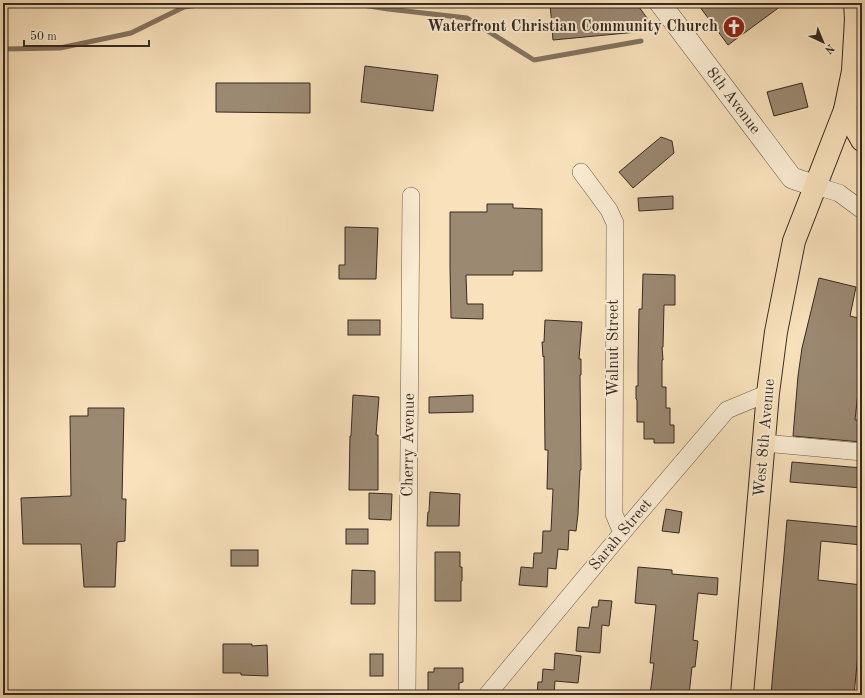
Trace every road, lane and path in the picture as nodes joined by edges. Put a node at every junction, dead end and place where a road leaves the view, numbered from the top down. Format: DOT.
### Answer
graph roads {
  1 [pos="660,3"];
  2 [pos="855,3"];
  3 [pos="845,110"];
  4 [pos="862,140"];
  5 [pos="581,172"];
  6 [pos="816,186"];
  7 [pos="412,196"];
  8 [pos="862,210"];
  9 [pos="768,393"];
  10 [pos="764,443"];
  11 [pos="862,452"];
  12 [pos="622,533"];
  13 [pos="502,678"];
  14 [pos="407,695"];
  15 [pos="487,695"];
  16 [pos="500,695"];
  17 [pos="742,695"];
  1 -- 6 [label="street, 8th Avenue"];
  2 -- 3 [label="main road, West 8th Avenue"];
  3 -- 4 [label="main road"];
  3 -- 6 [label="main road, West 8th Avenue"];
  5 -- 12 [label="street, Walnut Street"];
  6 -- 8 [label="street"];
  6 -- 9 [label="main road, West 8th Avenue"];
  7 -- 14 [label="street, Cherry Avenue"];
  9 -- 10 [label="main road, West 8th Avenue"];
  9 -- 12 [label="street, Sarah Street"];
  10 -- 11 [label="street"];
  10 -- 17 [label="main road, West 8th Avenue"];
  12 -- 13 [label="street, Sarah Street"];
  13 -- 15 [label="street, Sarah Street"];
  13 -- 16 [label="street"];
}
